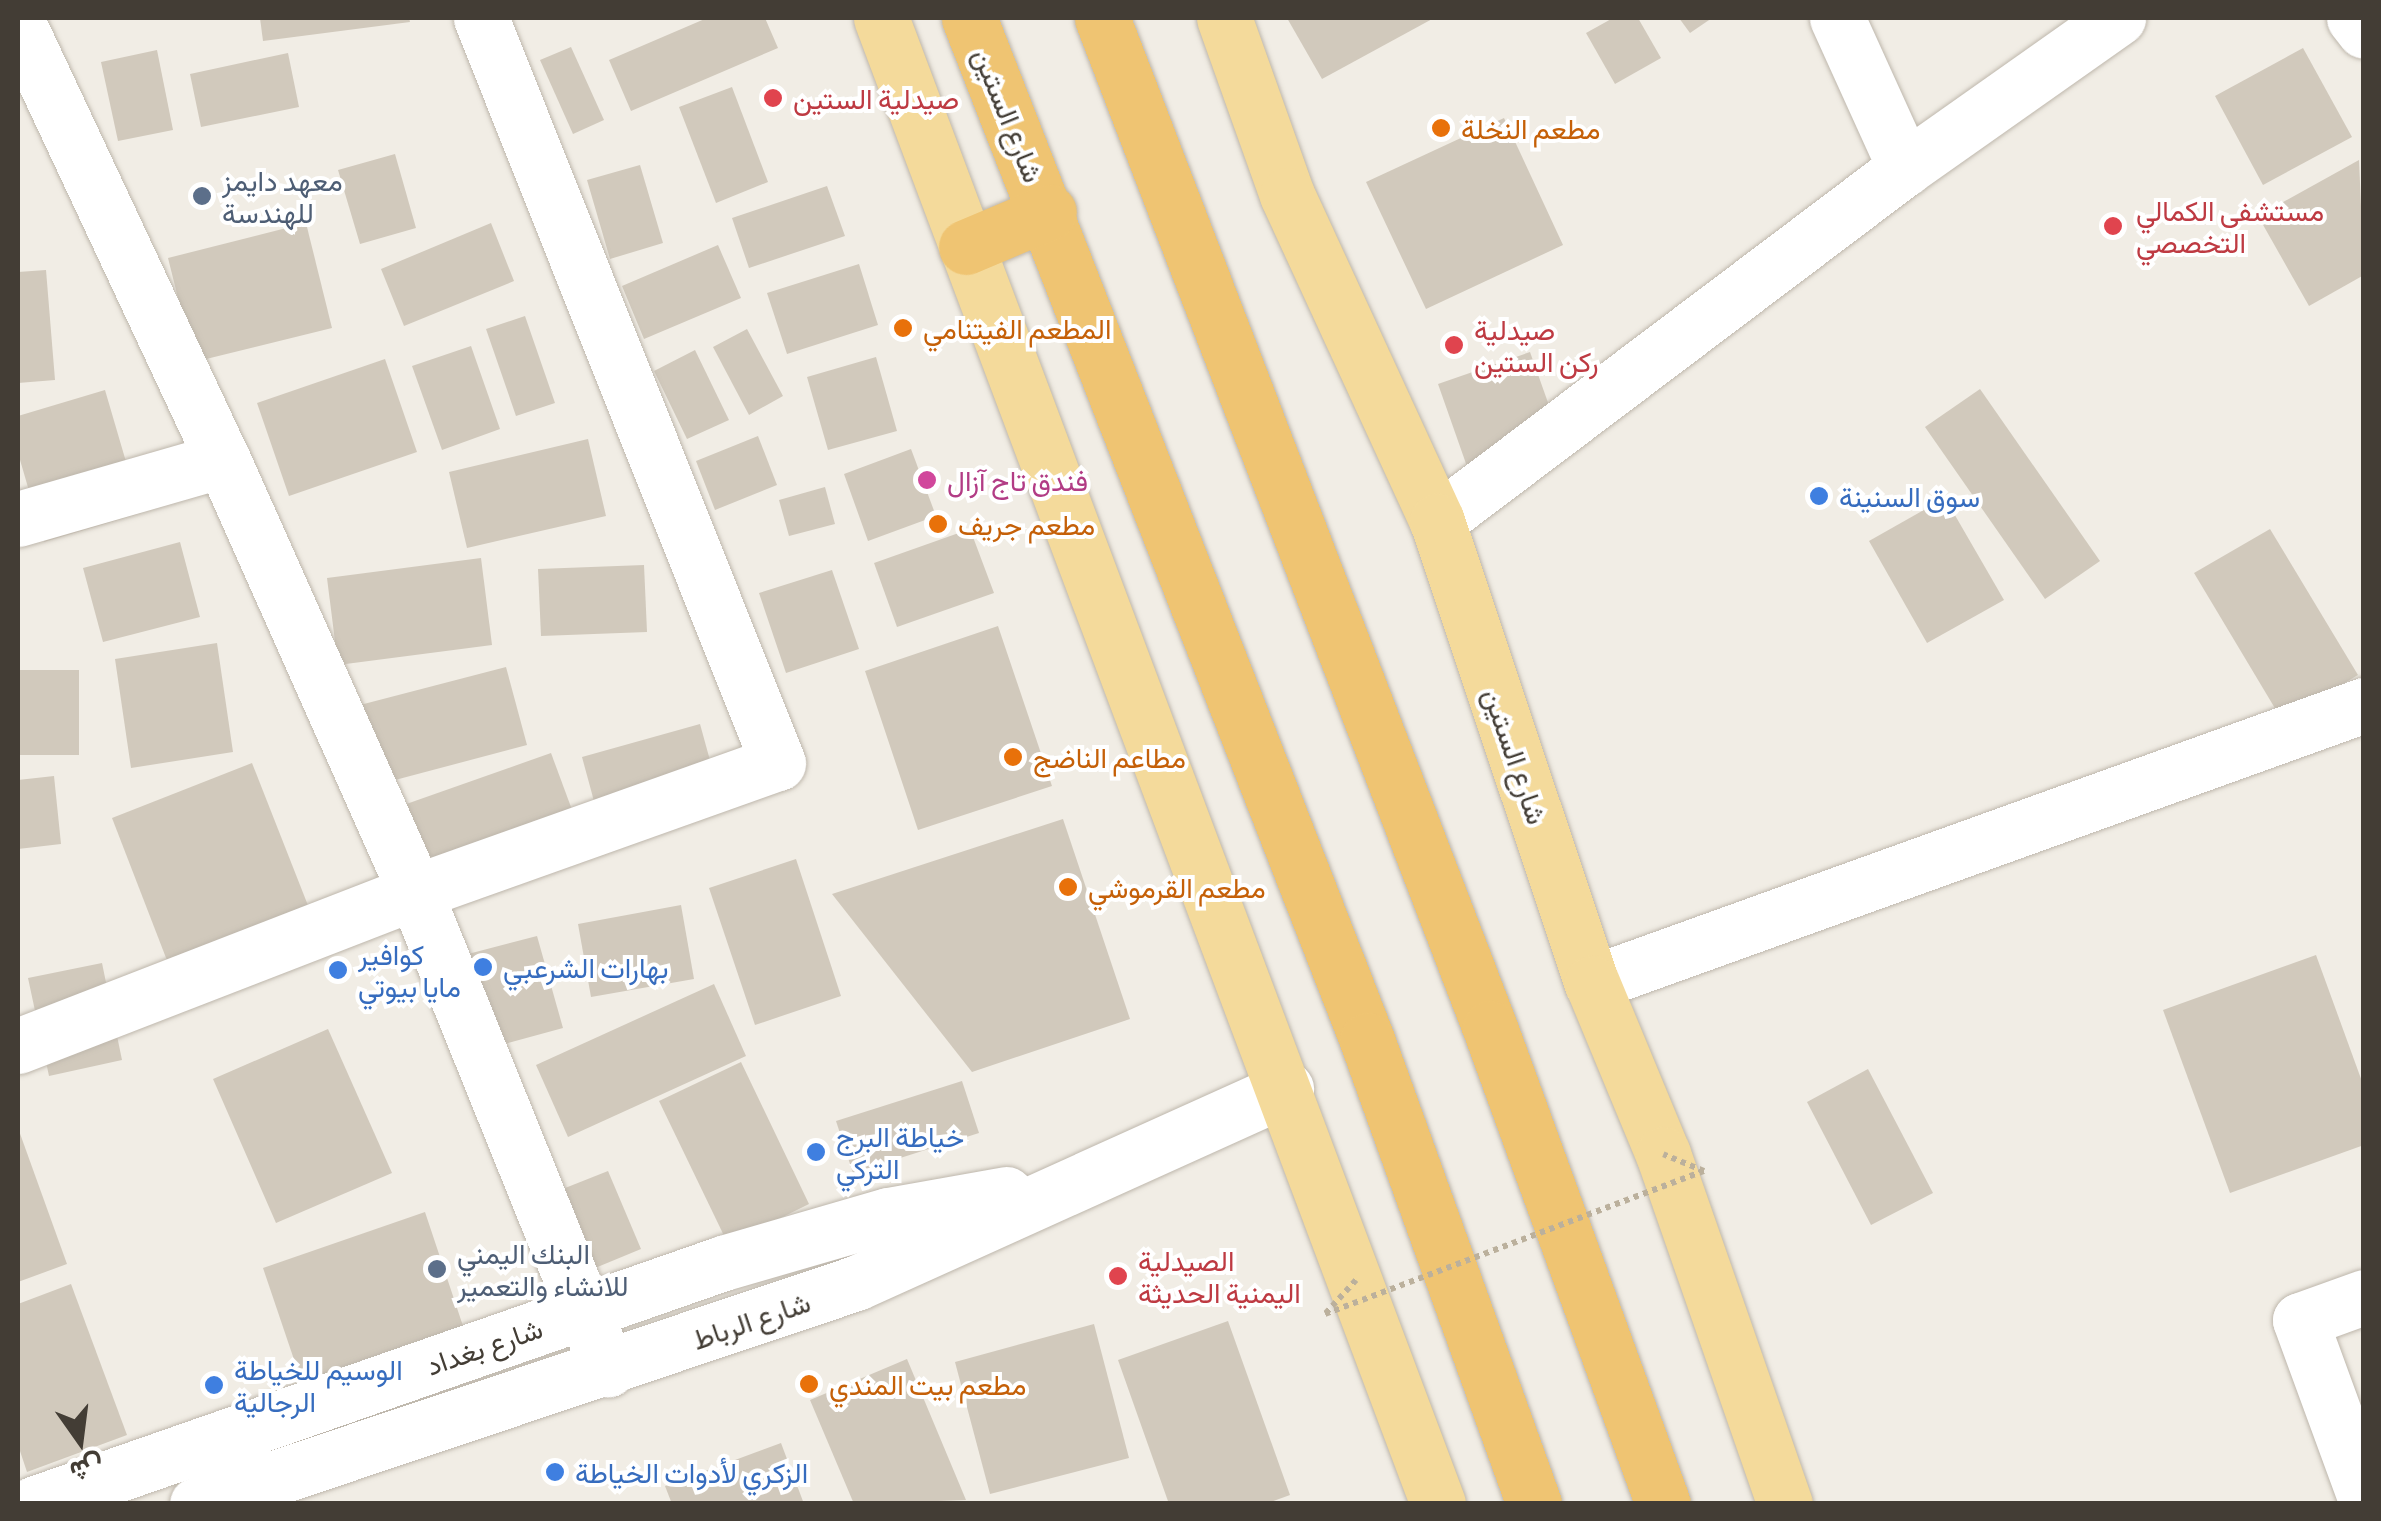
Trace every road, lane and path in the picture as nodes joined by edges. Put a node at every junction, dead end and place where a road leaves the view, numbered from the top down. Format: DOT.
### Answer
graph roads {
  1 [pos="481,18"];
  2 [pos="881,18"];
  3 [pos="969,18"];
  4 [pos="1102,18"];
  5 [pos="1224,18"];
  6 [pos="1837,18"];
  7 [pos="2118,18"];
  8 [pos="2354,18"];
  9 [pos="18,23"];
  10 [pos="2364,31"];
  11 [pos="1905,168"];
  12 [pos="1048,212"];
  13 [pos="966,247"];
  14 [pos="223,460"];
  15 [pos="18,519"];
  16 [pos="1437,522"];
  17 [pos="2364,705"];
  18 [pos="415,892"];
  19 [pos="1592,983"];
  20 [pos="18,1046"];
  21 [pos="1286,1090"];
  22 [pos="1663,1154"];
  23 [pos="1058,1187"];
  24 [pos="1356,1280"];
  25 [pos="2364,1297"];
  26 [pos="585,1310"];
  27 [pos="608,1370"];
  28 [pos="2364,1496"];
  29 [pos="34,1504"];
  30 [pos="197,1504"];
  31 [pos="1438,1504"];
  32 [pos="1534,1504"];
  33 [pos="1663,1504"];
  34 [pos="1785,1504"];
  1 -- 18 [label="street"];
  2 -- 13 [label="main road"];
  3 -- 12 [label="highway, شارع الستين"];
  4 -- 33 [label="highway"];
  5 -- 16 [label="main road, شارع الستين"];
  6 -- 11 [label="street"];
  7 -- 11 [label="street"];
  8 -- 10 [label="street"];
  9 -- 14 [label="street"];
  11 -- 16 [label="street"];
  12 -- 13 [label="highway"];
  12 -- 32 [label="highway, شارع الستين"];
  13 -- 21 [label="main road"];
  14 -- 15 [label="street"];
  14 -- 18 [label="street"];
  16 -- 19 [label="main road, شارع الستين"];
  17 -- 19 [label="street"];
  18 -- 20 [label="street"];
  18 -- 26 [label="street"];
  19 -- 22 [label="main road, شارع الستين"];
  21 -- 23 [label="street, شارع الرباط"];
  21 -- 24 [label="main road"];
  22 -- 24 [label="path, bridge"];
  22 -- 34 [label="main road, شارع الستين"];
  23 -- 26 [label="street, شارع بغداد"];
  23 -- 27 [label="street, شارع الرباط"];
  24 -- 31 [label="main road"];
  25 -- 28 [label="street"];
  26 -- 27 [label="street"];
  26 -- 29 [label="street, شارع بغداد"];
  27 -- 30 [label="street, شارع الرباط"];
}
